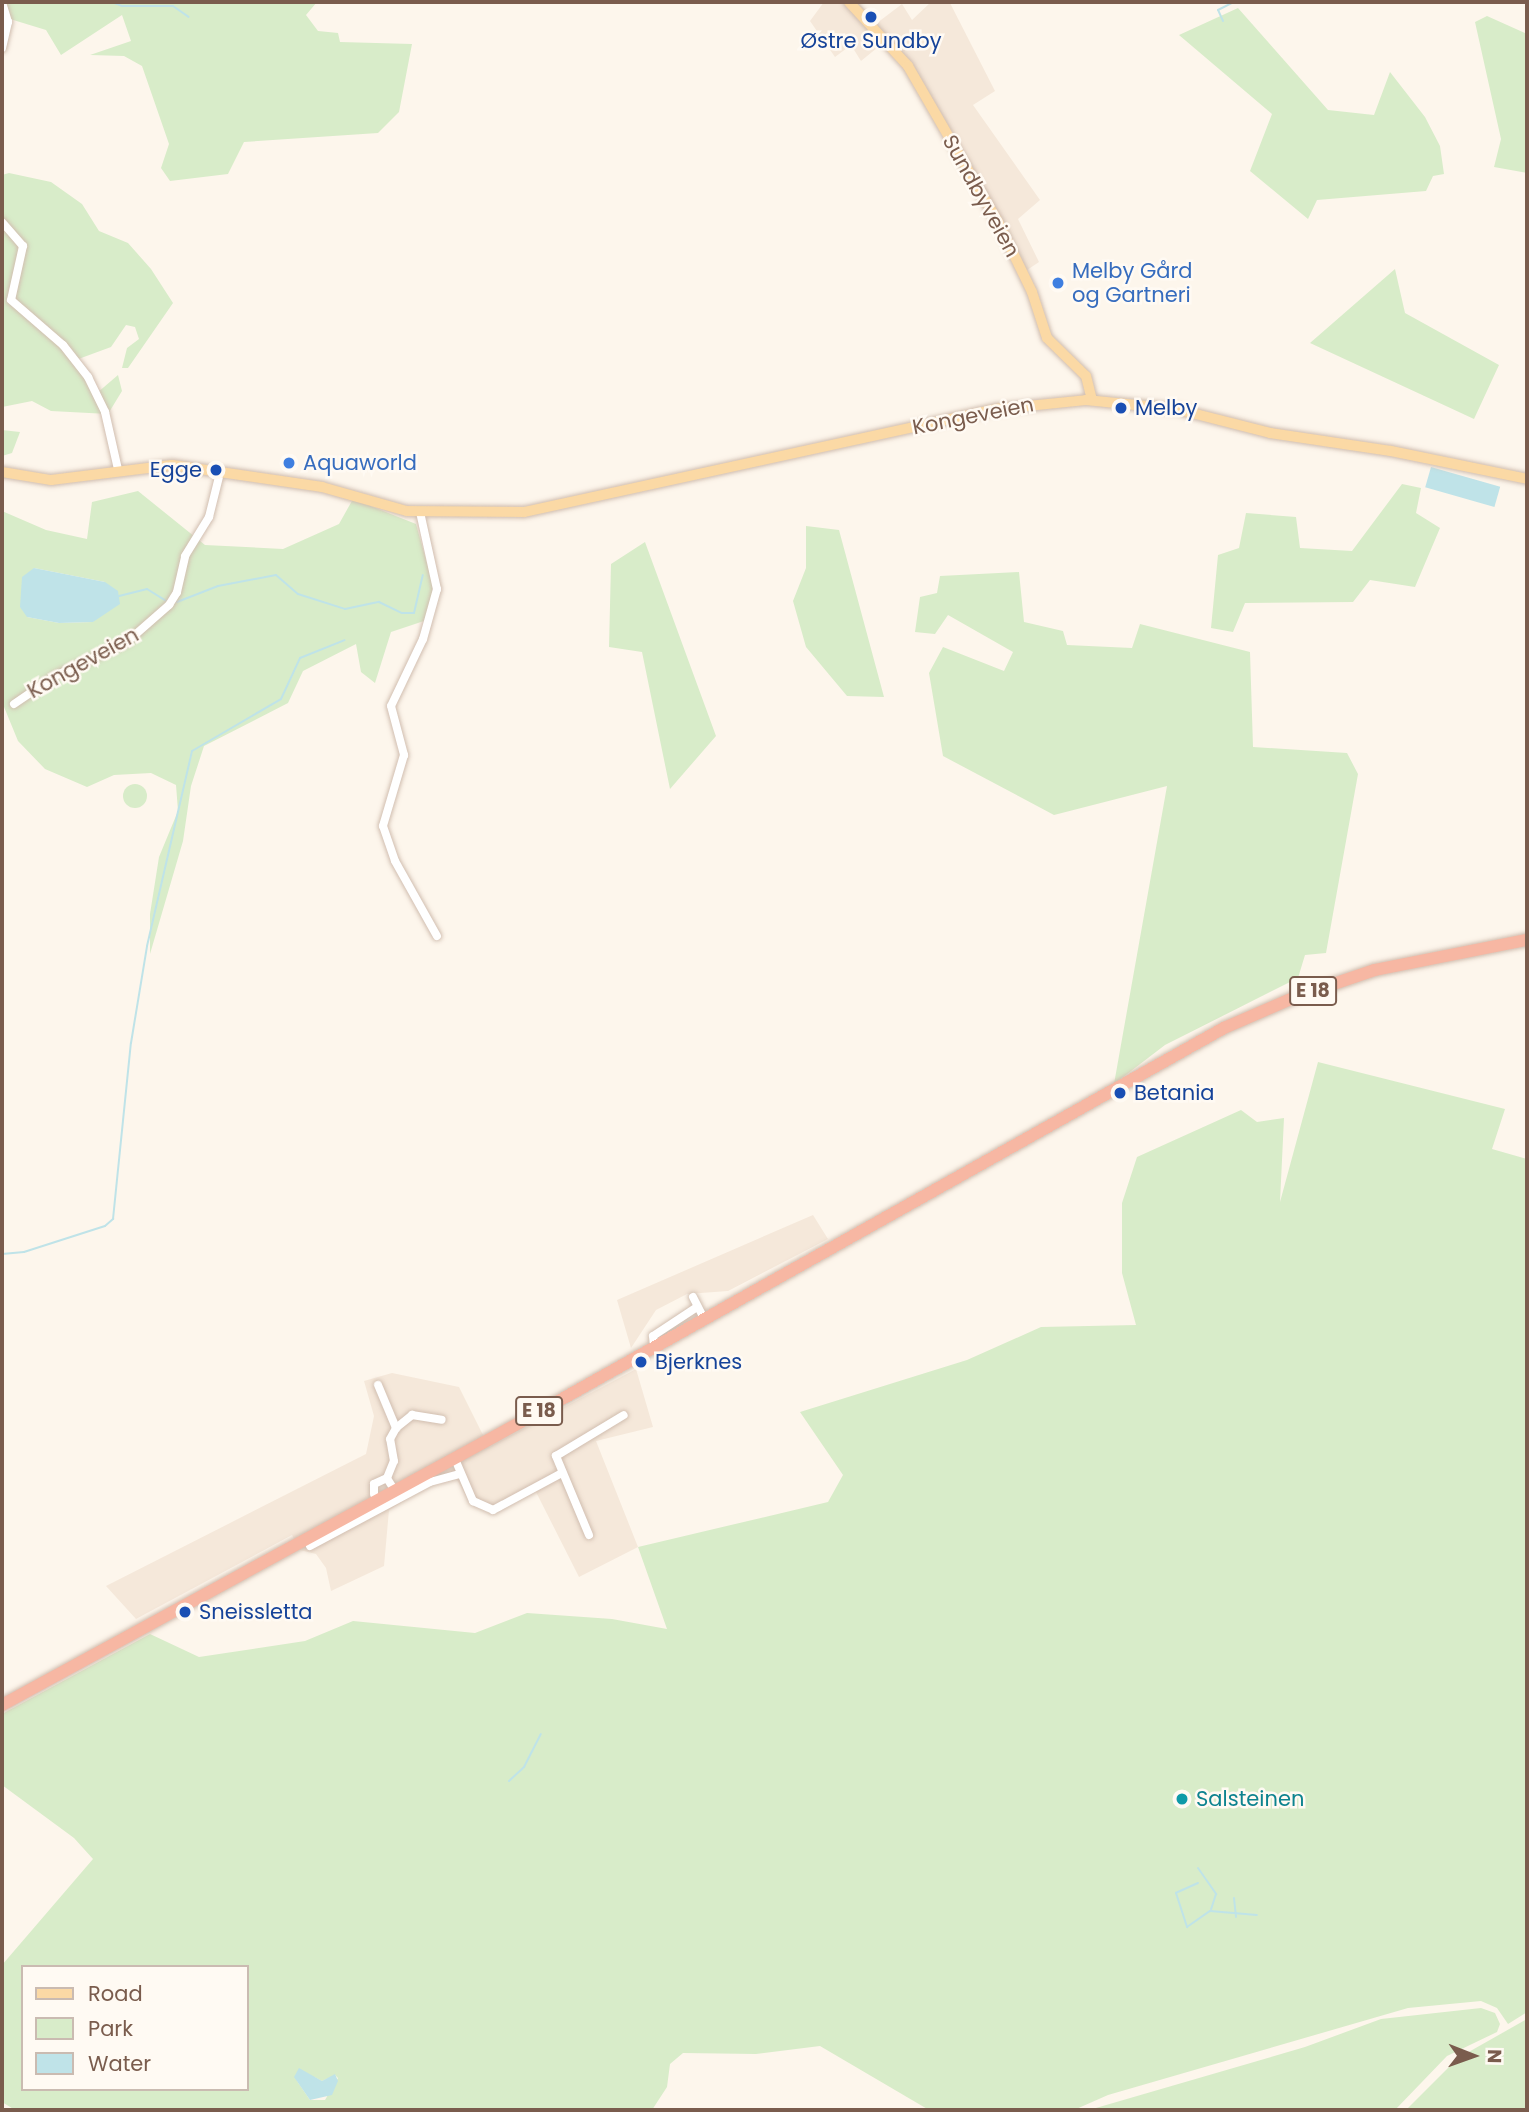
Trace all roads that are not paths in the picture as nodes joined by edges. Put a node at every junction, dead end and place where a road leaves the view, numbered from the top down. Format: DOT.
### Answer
graph roads {
  1 [pos="2,2"];
  2 [pos="849,2"];
  3 [pos="2,48"];
  4 [pos="2,222"];
  5 [pos="1092,400"];
  6 [pos="118,469"];
  7 [pos="2,472"];
  8 [pos="220,473"];
  9 [pos="1527,479"];
  10 [pos="420,512"];
  11 [pos="14,704"];
  12 [pos="437,936"];
  13 [pos="1527,940"];
  14 [pos="694,1297"];
  15 [pos="697,1307"];
  16 [pos="704,1319"];
  17 [pos="654,1347"];
  18 [pos="378,1385"];
  19 [pos="624,1415"];
  20 [pos="442,1420"];
  21 [pos="396,1427"];
  22 [pos="455,1459"];
  23 [pos="460,1474"];
  24 [pos="560,1474"];
  25 [pos="387,1478"];
  26 [pos="395,1492"];
  27 [pos="374,1494"];
  28 [pos="589,1535"];
  29 [pos="310,1546"];
  30 [pos="2,1705"];
  1 -- 3 [label="street"];
  2 -- 5 [label="main road, Sundbyveien"];
  4 -- 6 [label="street"];
  5 -- 9 [label="main road, Kongeveien"];
  5 -- 10 [label="main road, Kongeveien"];
  6 -- 7 [label="main road, Kongeveien"];
  6 -- 8 [label="main road, Kongeveien"];
  8 -- 10 [label="main road, Kongeveien"];
  8 -- 11 [label="street, Kongeveien"];
  10 -- 12 [label="street"];
  13 -- 16 [label="highway, E 18"];
  14 -- 15 [label="street"];
  15 -- 16 [label="street"];
  15 -- 17 [label="street"];
  16 -- 17 [label="highway, E 18"];
  17 -- 22 [label="highway, E 18"];
  18 -- 21 [label="street"];
  19 -- 24 [label="street"];
  20 -- 21 [label="street"];
  21 -- 25 [label="street"];
  22 -- 23 [label="street"];
  22 -- 26 [label="highway, E 18"];
  23 -- 24 [label="street"];
  23 -- 29 [label="street"];
  24 -- 28 [label="street"];
  25 -- 26 [label="street"];
  25 -- 27 [label="street"];
  26 -- 30 [label="highway, E 18"];
}
